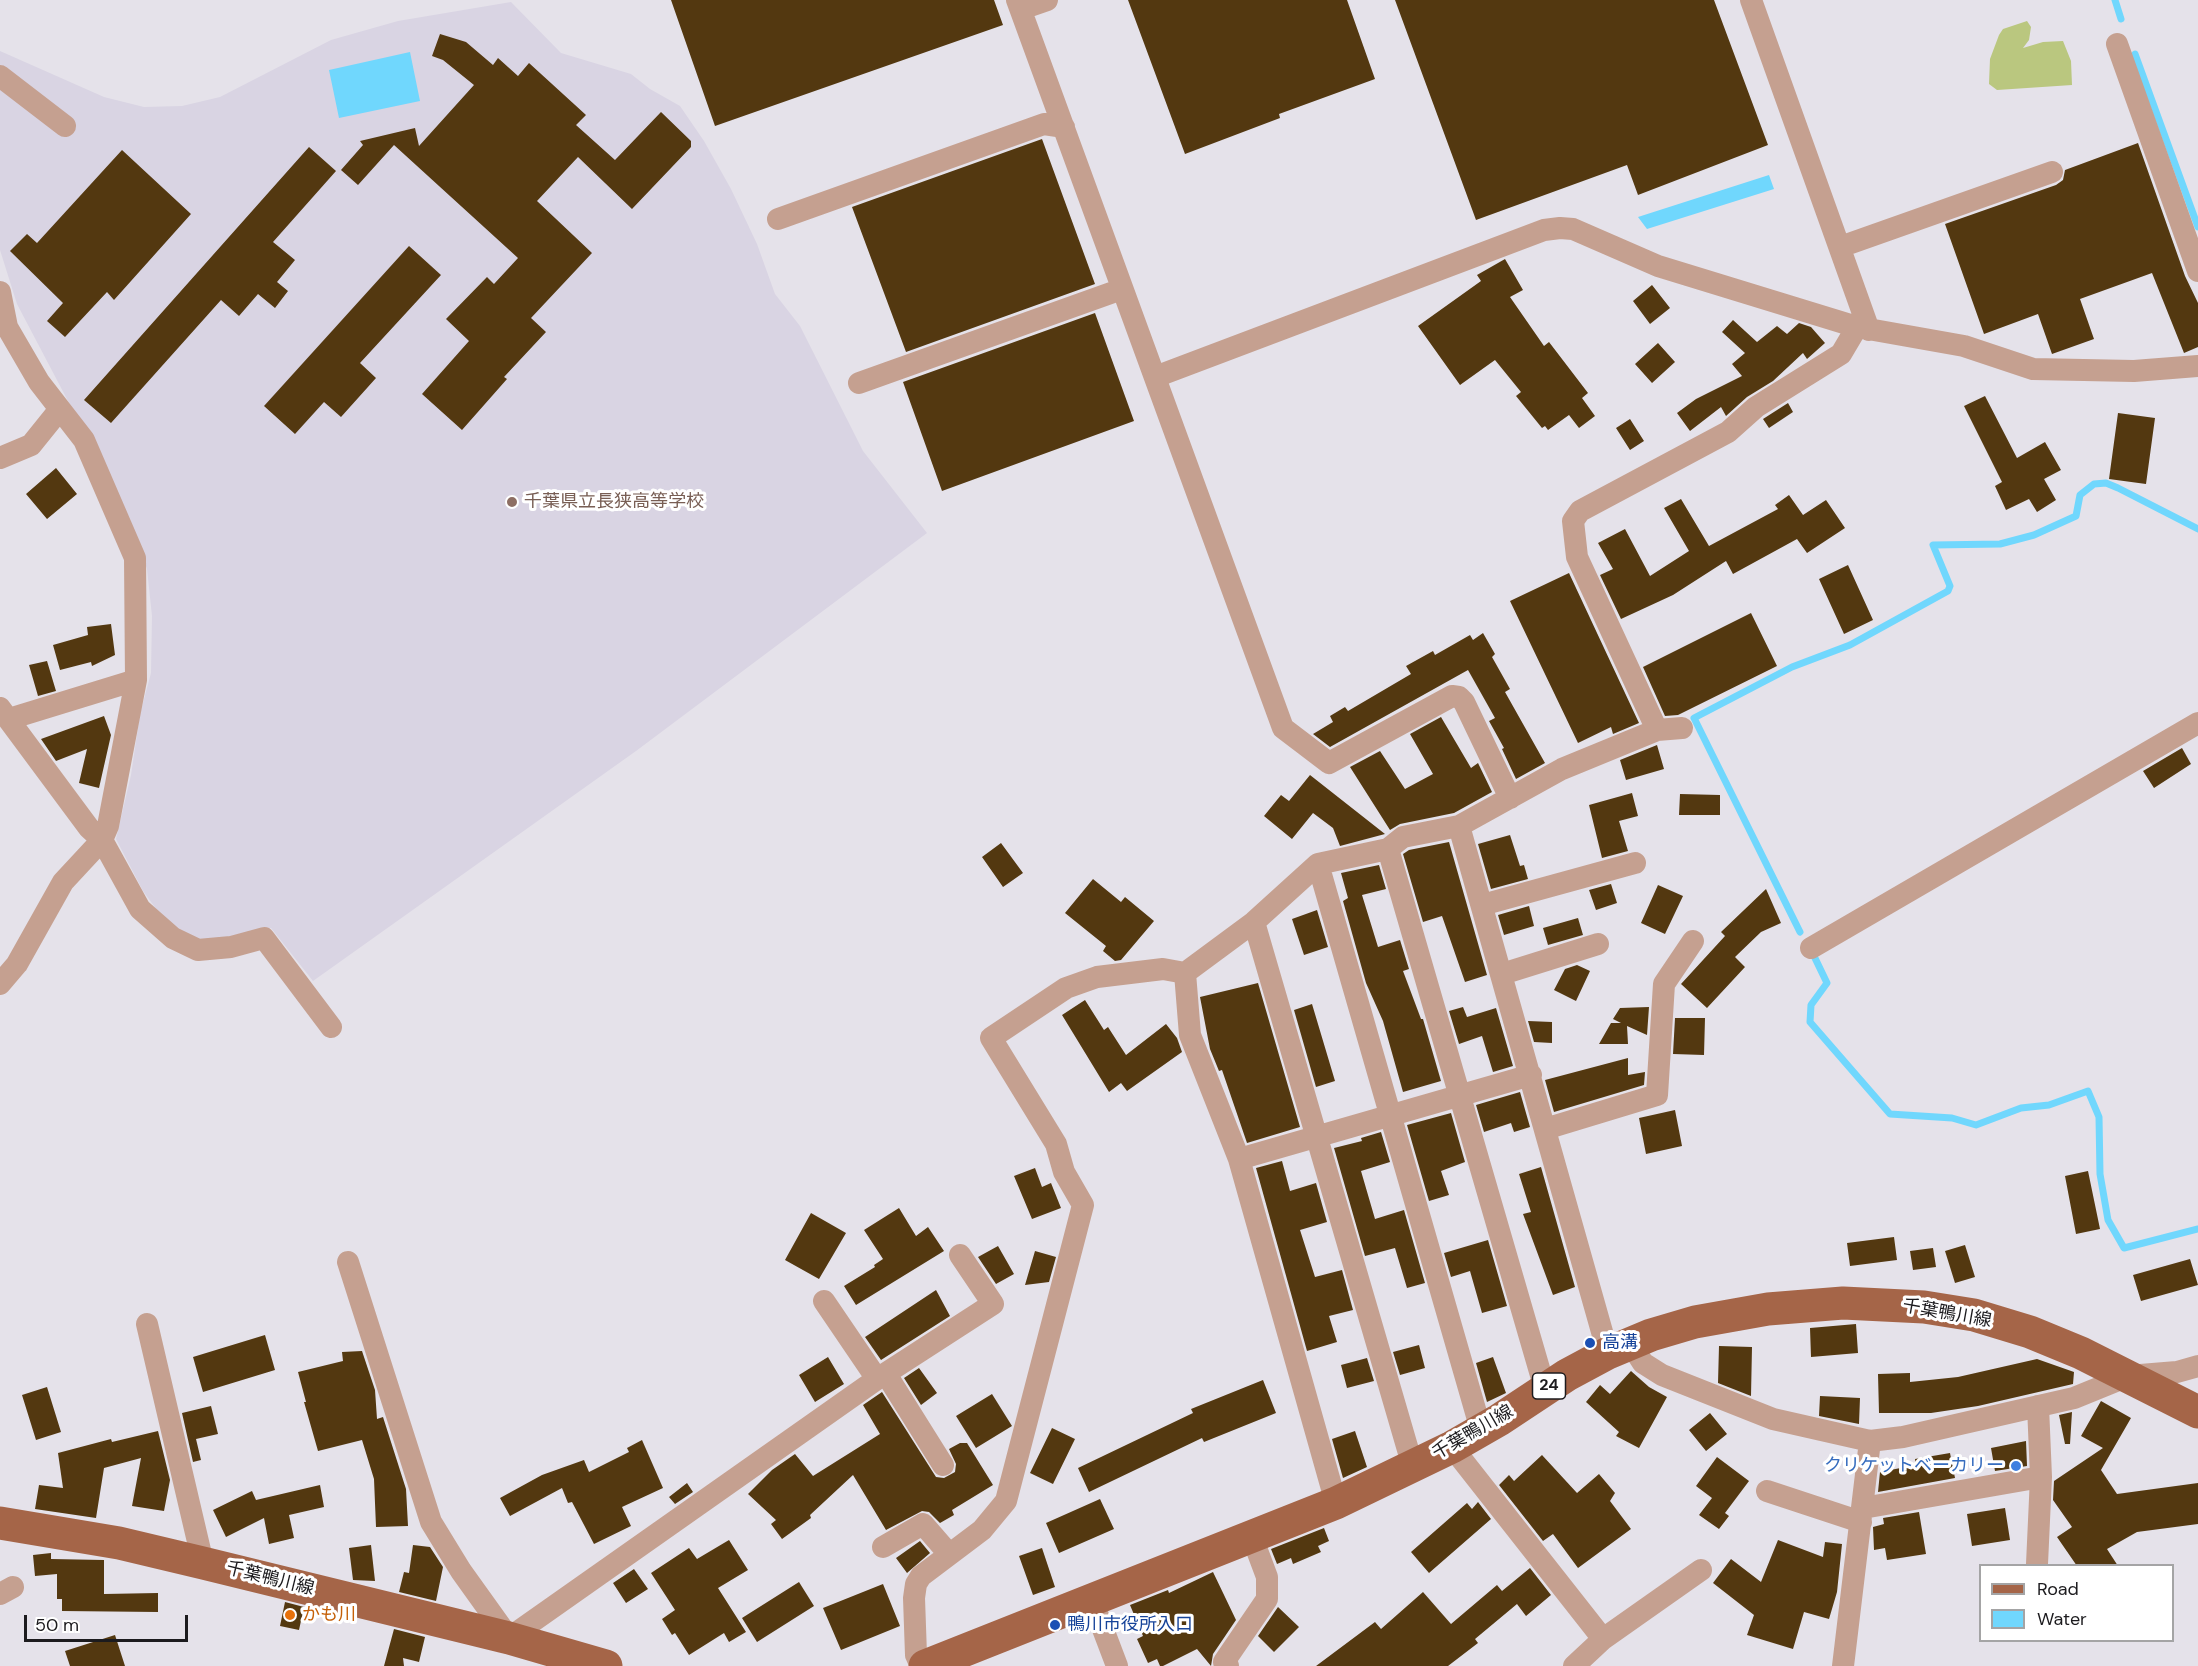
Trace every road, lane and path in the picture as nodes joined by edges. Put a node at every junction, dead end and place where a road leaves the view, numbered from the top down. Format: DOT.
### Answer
graph roads {
  1 [pos="1047,0"];
  2 [pos="1751,0"];
  3 [pos="1019,5"];
  4 [pos="2117,44"];
  5 [pos="0,76"];
  6 [pos="65,126"];
  7 [pos="1064,127"];
  8 [pos="2052,172"];
  9 [pos="778,219"];
  10 [pos="1840,247"];
  11 [pos="2198,271"];
  12 [pos="1122,289"];
  13 [pos="0,292"];
  14 [pos="1863,328"];
  15 [pos="2198,366"];
  16 [pos="1155,377"];
  17 [pos="859,383"];
  18 [pos="60,409"];
  19 [pos="0,458"];
  20 [pos="136,680"];
  21 [pos="5,714"];
  22 [pos="2198,723"];
  23 [pos="1682,728"];
  24 [pos="1657,730"];
  25 [pos="1510,798"];
  26 [pos="1459,826"];
  27 [pos="102,840"];
  28 [pos="1388,849"];
  29 [pos="1635,863"];
  30 [pos="1318,864"];
  31 [pos="1482,905"];
  32 [pos="1254,922"];
  33 [pos="1694,941"];
  34 [pos="1598,944"];
  35 [pos="1811,948"];
  36 [pos="1185,973"];
  37 [pos="1502,974"];
  38 [pos="0,984"];
  39 [pos="331,1027"];
  40 [pos="1531,1075"];
  41 [pos="1460,1095"];
  42 [pos="1390,1114"];
  43 [pos="1545,1129"];
  44 [pos="1316,1136"];
  45 [pos="1239,1159"];
  46 [pos="960,1256"];
  47 [pos="348,1262"];
  48 [pos="824,1301"];
  49 [pos="147,1324"];
  50 [pos="1619,1348"];
  51 [pos="2198,1366"];
  52 [pos="2128,1376"];
  53 [pos="881,1377"];
  54 [pos="1545,1389"];
  55 [pos="2038,1406"];
  56 [pos="2198,1412"];
  57 [pos="1481,1430"];
  58 [pos="1870,1441"];
  59 [pos="1452,1447"];
  60 [pos="943,1466"];
  61 [pos="1413,1467"];
  62 [pos="2041,1477"];
  63 [pos="1767,1491"];
  64 [pos="1335,1503"];
  65 [pos="1862,1514"];
  66 [pos="0,1523"];
  67 [pos="1252,1537"];
  68 [pos="883,1547"];
  69 [pos="949,1554"];
  70 [pos="203,1563"];
  71 [pos="2037,1564"];
  72 [pos="1701,1570"];
  73 [pos="1092,1600"];
  74 [pos="509,1638"];
  75 [pos="1603,1639"];
  76 [pos="550,1658"];
  77 [pos="606,1666"];
  78 [pos="923,1666"];
  79 [pos="1117,1666"];
  80 [pos="1228,1666"];
  81 [pos="1574,1666"];
  82 [pos="1843,1666"];
  1 -- 3 [label="street"];
  2 -- 10 [label="street"];
  3 -- 7 [label="street"];
  4 -- 11 [label="street"];
  5 -- 6 [label="street"];
  7 -- 9 [label="street"];
  7 -- 12 [label="street"];
  8 -- 10 [label="street"];
  10 -- 14 [label="street"];
  12 -- 16 [label="street"];
  12 -- 17 [label="street"];
  13 -- 18 [label="street"];
  14 -- 15 [label="street"];
  14 -- 16 [label="street"];
  14 -- 24 [label="street"];
  16 -- 25 [label="street"];
  18 -- 19 [label="street"];
  18 -- 20 [label="street"];
  20 -- 21 [label="street"];
  20 -- 27 [label="street"];
  21 -- 27 [label="street"];
  22 -- 35 [label="street"];
  23 -- 24 [label="street"];
  24 -- 25 [label="street"];
  25 -- 26 [label="street"];
  26 -- 28 [label="street"];
  26 -- 31 [label="street"];
  27 -- 38 [label="street"];
  27 -- 39 [label="street"];
  28 -- 30 [label="street"];
  28 -- 41 [label="street"];
  29 -- 31 [label="street"];
  30 -- 32 [label="street"];
  30 -- 42 [label="street"];
  31 -- 37 [label="street"];
  32 -- 36 [label="street"];
  32 -- 44 [label="street"];
  33 -- 43 [label="street"];
  34 -- 37 [label="street"];
  36 -- 45 [label="street"];
  36 -- 69 [label="street"];
  37 -- 40 [label="street"];
  40 -- 41 [label="street"];
  40 -- 43 [label="street"];
  41 -- 42 [label="street"];
  41 -- 54 [label="street"];
  42 -- 44 [label="street"];
  42 -- 57 [label="street"];
  43 -- 50 [label="street"];
  44 -- 45 [label="street"];
  44 -- 61 [label="street"];
  45 -- 64 [label="street"];
  46 -- 53 [label="street"];
  47 -- 74 [label="street"];
  48 -- 53 [label="street"];
  49 -- 70 [label="street"];
  50 -- 52 [label="main road, 千葉鴨川線 / 24"];
  50 -- 54 [label="main road, 千葉鴨川線 / 24"];
  50 -- 58 [label="street"];
  51 -- 52 [label="street"];
  52 -- 55 [label="street"];
  52 -- 56 [label="main road, 千葉鴨川線 / 24"];
  53 -- 60 [label="street"];
  53 -- 74 [label="street"];
  54 -- 57 [label="main road, 千葉鴨川線 / 24"];
  55 -- 58 [label="street"];
  55 -- 62 [label="street"];
  57 -- 59 [label="main road, 千葉鴨川線 / 24"];
  58 -- 65 [label="street"];
  59 -- 61 [label="main road, 千葉鴨川線 / 24"];
  59 -- 75 [label="street"];
  61 -- 64 [label="main road, 千葉鴨川線 / 24"];
  62 -- 65 [label="street"];
  62 -- 71 [label="street"];
  63 -- 65 [label="street"];
  64 -- 67 [label="main road, 千葉鴨川線 / 24"];
  65 -- 82 [label="street"];
  66 -- 70 [label="main road, 千葉鴨川線"];
  67 -- 73 [label="main road, 千葉鴨川線 / 24"];
  67 -- 80 [label="street"];
  68 -- 69 [label="street"];
  69 -- 78 [label="street"];
  70 -- 74 [label="main road, 千葉鴨川線"];
  72 -- 75 [label="street"];
  73 -- 78 [label="main road, 千葉鴨川線 / 24"];
  73 -- 79 [label="street"];
  74 -- 76 [label="main road, 千葉鴨川線"];
  75 -- 81 [label="street"];
  76 -- 77 [label="main road, 千葉鴨川線"];
}
